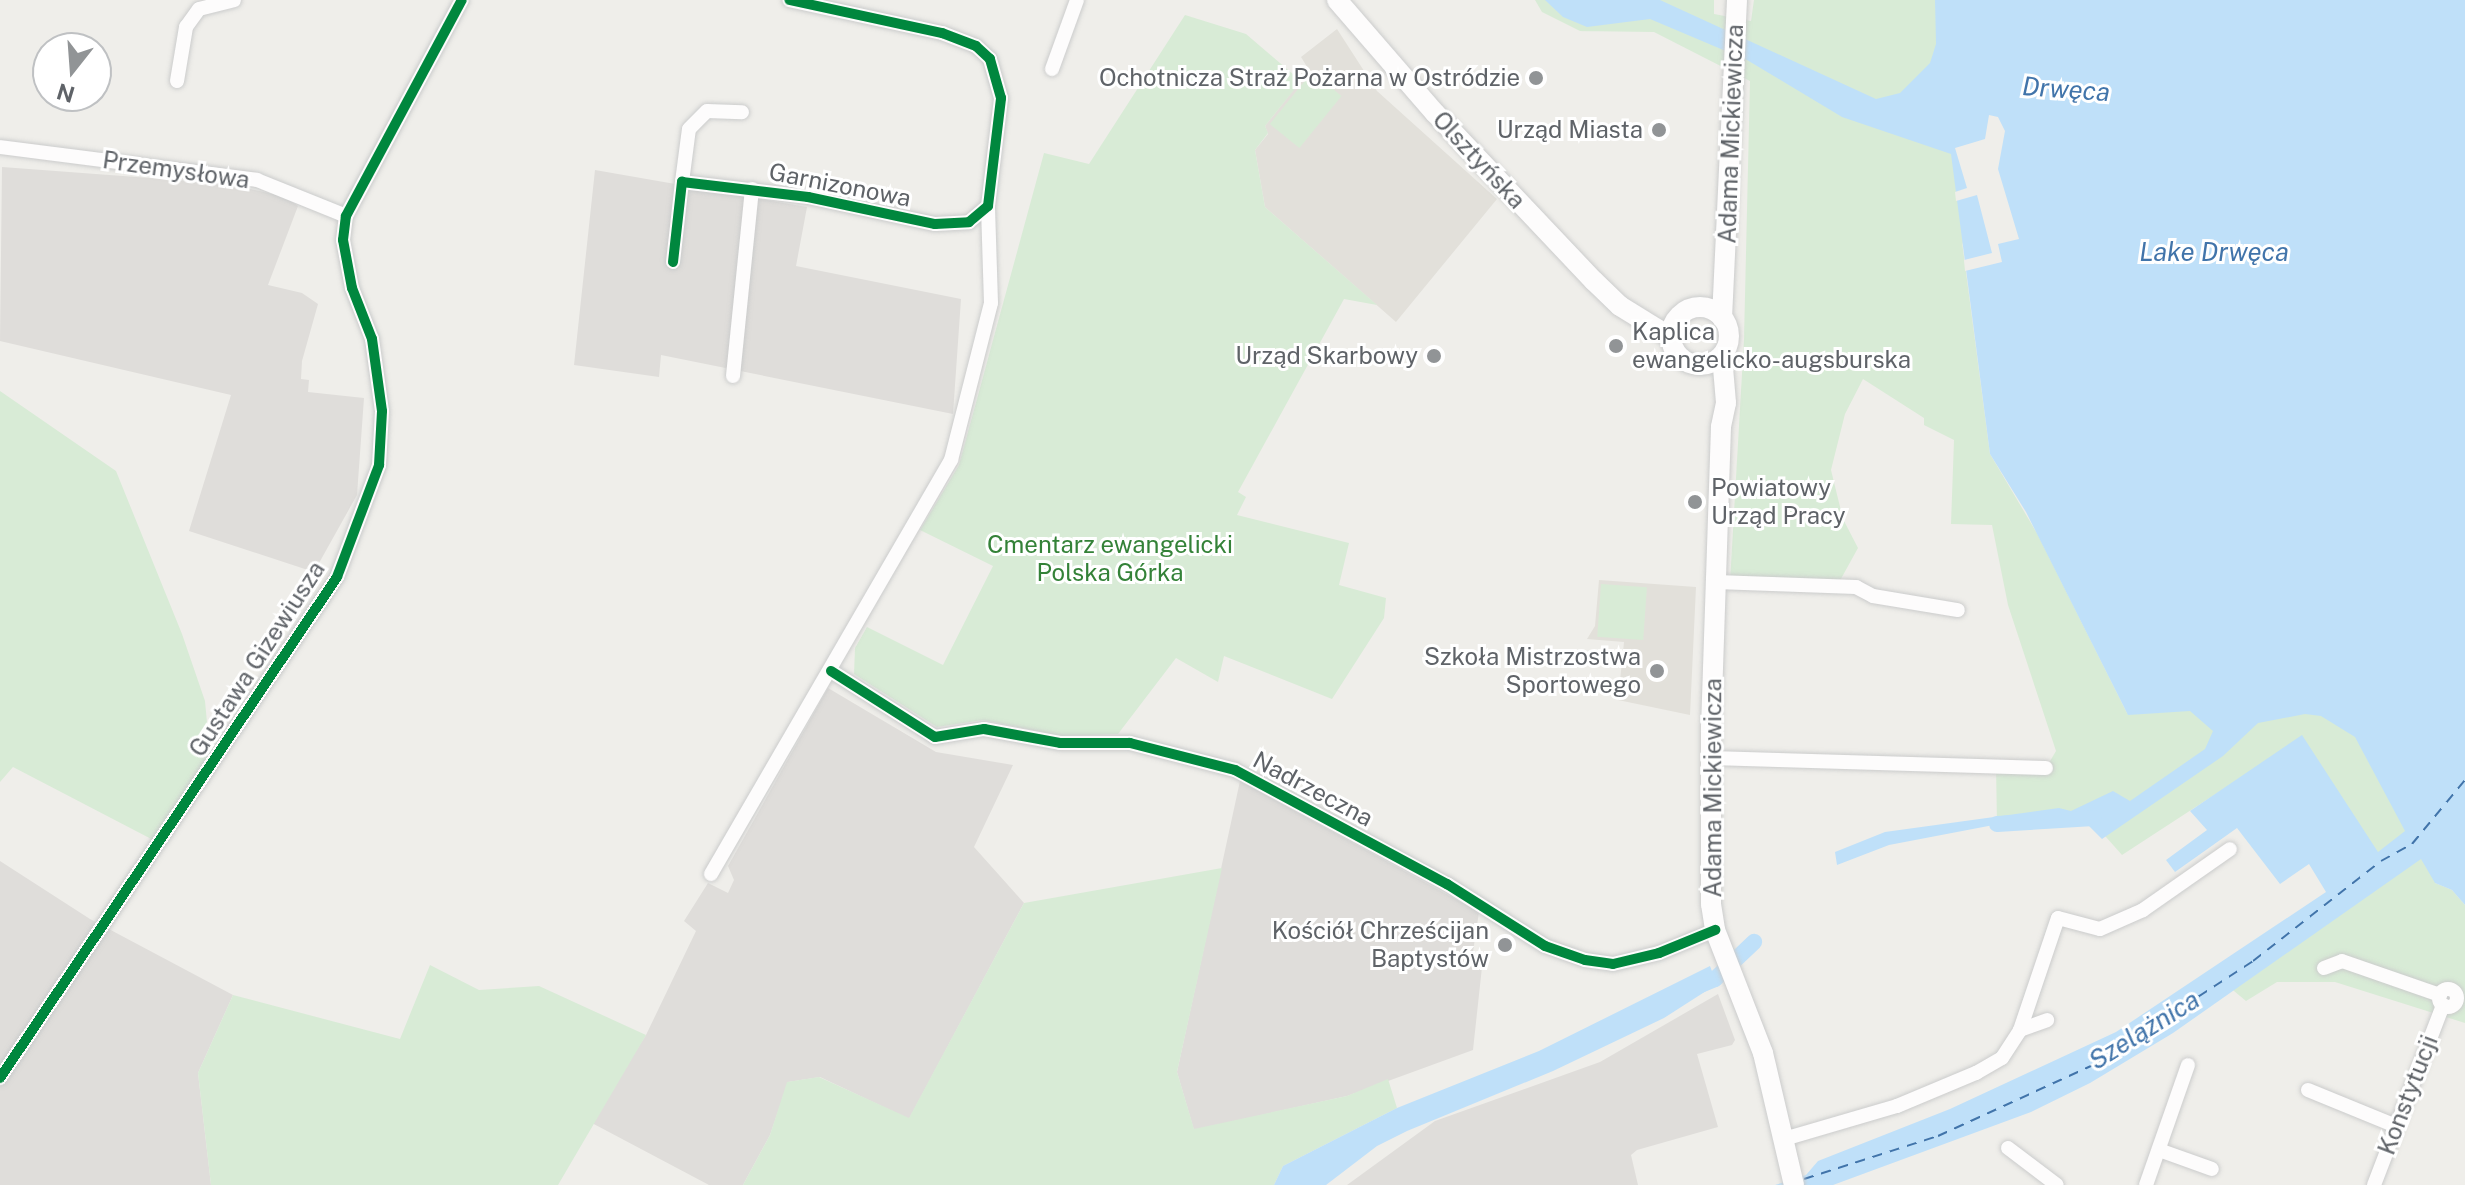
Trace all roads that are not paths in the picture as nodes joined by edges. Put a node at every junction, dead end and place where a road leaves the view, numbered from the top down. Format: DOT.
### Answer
graph roads {
  1 [pos="234,0"];
  2 [pos="462,0"];
  3 [pos="790,0"];
  4 [pos="1077,0"];
  5 [pos="1337,0"];
  6 [pos="1737,0"];
  7 [pos="1052,69"];
  8 [pos="177,81"];
  9 [pos="742,112"];
  10 [pos="0,147"];
  11 [pos="682,182"];
  12 [pos="752,189"];
  13 [pos="988,206"];
  14 [pos="346,216"];
  15 [pos="673,262"];
  16 [pos="1726,268"];
  17 [pos="1703,307"];
  18 [pos="1722,318"];
  19 [pos="1673,328"];
  20 [pos="1712,361"];
  21 [pos="733,376"];
  22 [pos="1716,582"];
  23 [pos="1958,610"];
  24 [pos="831,671"];
  25 [pos="1710,758"];
  26 [pos="2046,768"];
  27 [pos="2230,849"];
  28 [pos="711,874"];
  29 [pos="1715,930"];
  30 [pos="2324,968"];
  31 [pos="2451,1002"];
  32 [pos="2047,1020"];
  33 [pos="2020,1030"];
  34 [pos="2188,1065"];
  35 [pos="0,1078"];
  36 [pos="2308,1090"];
  37 [pos="2396,1126"];
  38 [pos="1785,1144"];
  39 [pos="2008,1148"];
  40 [pos="2159,1150"];
  41 [pos="2212,1169"];
  42 [pos="1794,1185"];
  43 [pos="2057,1185"];
  44 [pos="2146,1185"];
  45 [pos="2374,1185"];
  1 -- 8 [label="street"];
  2 -- 14 [label="street, Gustawa Gizewiusza"];
  3 -- 13 [label="street"];
  4 -- 7 [label="street"];
  5 -- 19 [label="main road, Olsztyńska"];
  6 -- 16 [label="main road, Adama Mickiewicza"];
  9 -- 11 [label="street"];
  10 -- 14 [label="street, Przemysłowa"];
  11 -- 12 [label="street, Garnizonowa"];
  11 -- 15 [label="street"];
  12 -- 13 [label="street, Garnizonowa"];
  12 -- 21 [label="street, Garnizonowa"];
  13 -- 24 [label="street"];
  14 -- 35 [label="street, Gustawa Gizewiusza"];
  16 -- 17 [label="main road, Adama Mickiewicza"];
  16 -- 18 [label="main road, Adama Mickiewicza"];
  17 -- 18 [label="main road"];
  17 -- 19 [label="main road"];
  18 -- 20 [label="main road"];
  19 -- 20 [label="main road"];
  20 -- 22 [label="main road, Adama Mickiewicza"];
  22 -- 23 [label="street"];
  22 -- 25 [label="main road, Adama Mickiewicza"];
  24 -- 28 [label="street"];
  24 -- 29 [label="street, Nadrzeczna"];
  25 -- 26 [label="street"];
  25 -- 29 [label="main road, Adama Mickiewicza"];
  27 -- 33 [label="street"];
  29 -- 38 [label="main road, Adama Mickiewicza"];
  30 -- 31 [label="street"];
  31 -- 37 [label="street, Konstytucji"];
  32 -- 33 [label="street"];
  33 -- 38 [label="street"];
  34 -- 40 [label="street"];
  36 -- 37 [label="street"];
  37 -- 45 [label="street, Konstytucji"];
  38 -- 42 [label="main road, Adama Mickiewicza"];
  39 -- 43 [label="street"];
  40 -- 41 [label="street"];
  40 -- 44 [label="street"];
}
